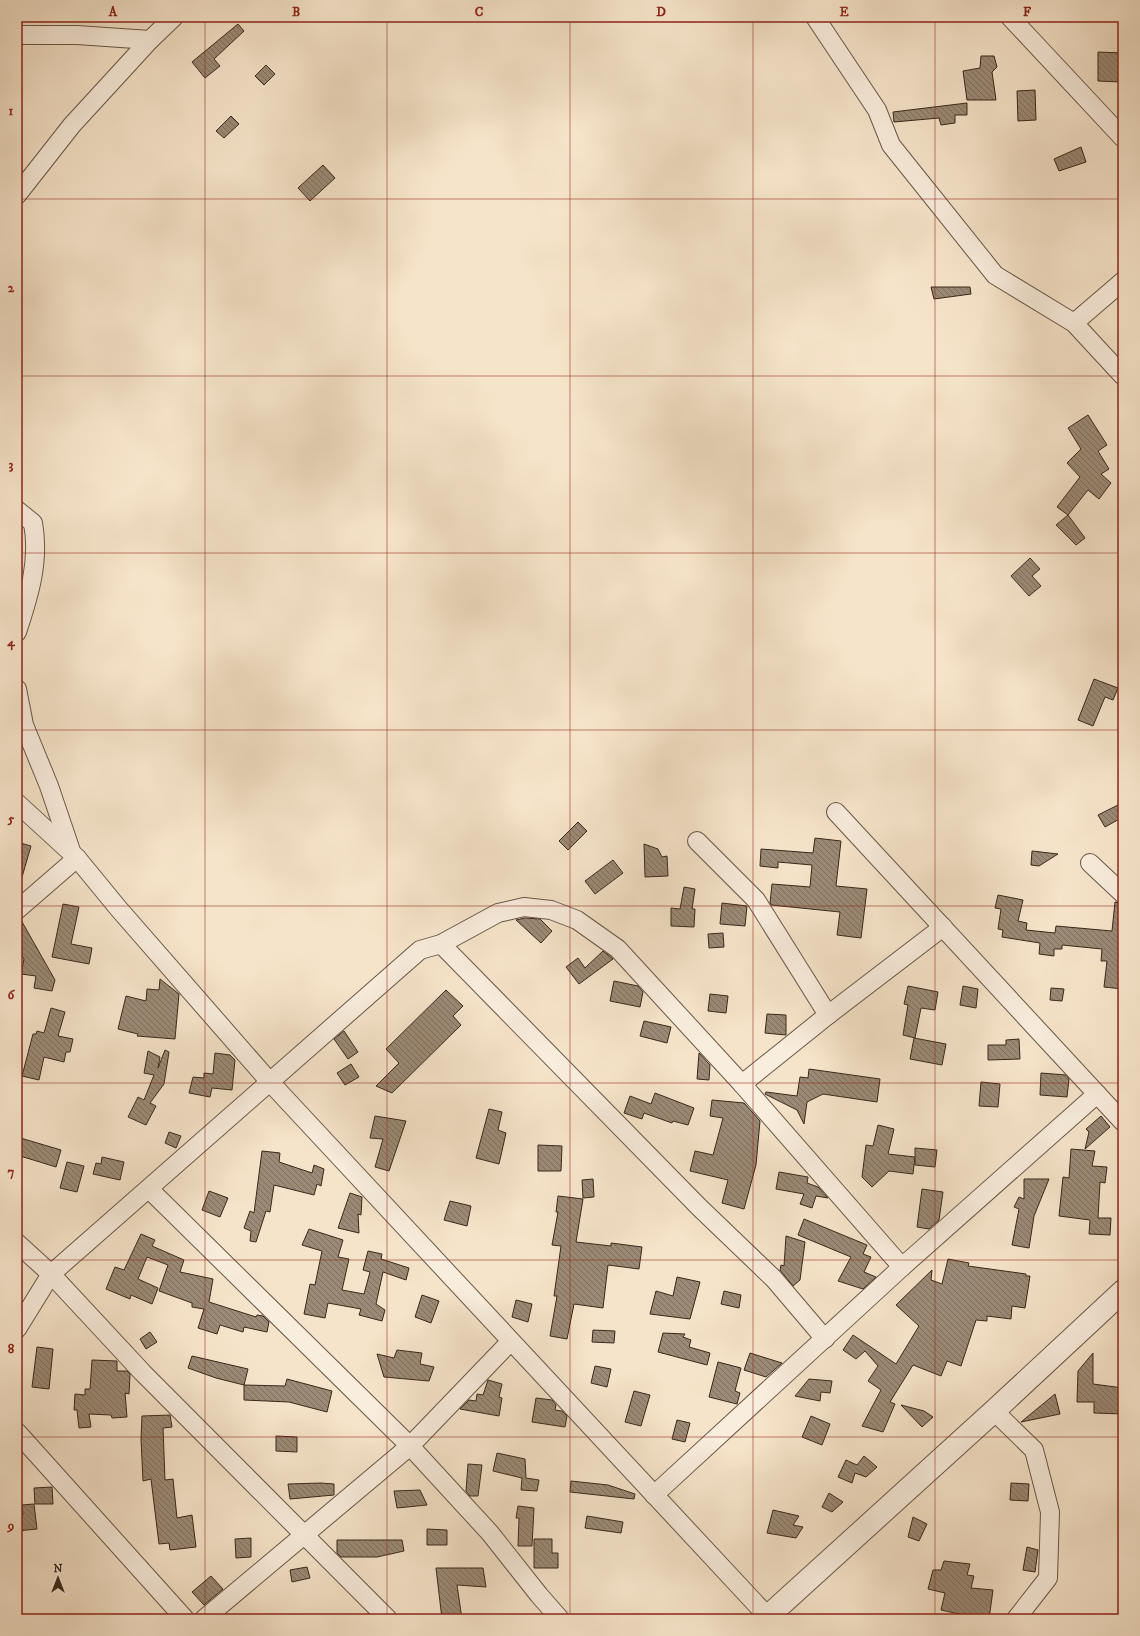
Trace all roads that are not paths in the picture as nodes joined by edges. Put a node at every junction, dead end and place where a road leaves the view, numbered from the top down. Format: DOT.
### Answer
graph roads {
  1 [pos="174,17"];
  2 [pos="815,17"];
  3 [pos="1010,17"];
  4 [pos="17,35"];
  5 [pos="150,40"];
  6 [pos="1123,138"];
  7 [pos="17,195"];
  8 [pos="1123,280"];
  9 [pos="1074,323"];
  10 [pos="1123,376"];
  11 [pos="17,510"];
  12 [pos="17,632"];
  13 [pos="17,689"];
  14 [pos="17,803"];
  15 [pos="836,812"];
  16 [pos="697,841"];
  17 [pos="74,856"];
  18 [pos="1090,863"];
  19 [pos="1123,894"];
  20 [pos="17,910"];
  21 [pos="943,927"];
  22 [pos="441,944"];
  23 [pos="828,1015"];
  24 [pos="269,1081"];
  25 [pos="742,1084"];
  26 [pos="1097,1094"];
  27 [pos="1123,1122"];
  28 [pos="149,1189"];
  29 [pos="17,1243"];
  30 [pos="902,1268"];
  31 [pos="51,1274"];
  32 [pos="1123,1291"];
  33 [pos="17,1330"];
  34 [pos="825,1339"];
  35 [pos="510,1342"];
  36 [pos="994,1412"];
  37 [pos="17,1432"];
  38 [pos="410,1446"];
  39 [pos="654,1495"];
  40 [pos="304,1534"];
  41 [pos="768,1618"];
  42 [pos="185,1619"];
  43 [pos="204,1619"];
  44 [pos="388,1619"];
  45 [pos="560,1619"];
  46 [pos="1016,1619"];
  1 -- 5 [label="street"];
  2 -- 9 [label="street"];
  3 -- 6 [label="street"];
  4 -- 5 [label="street"];
  5 -- 7 [label="street"];
  8 -- 9 [label="street"];
  9 -- 10 [label="street"];
  11 -- 12 [label="street"];
  13 -- 17 [label="street"];
  14 -- 17 [label="street"];
  15 -- 21 [label="street"];
  16 -- 23 [label="street"];
  17 -- 20 [label="street"];
  17 -- 24 [label="street"];
  18 -- 19 [label="street"];
  21 -- 23 [label="street"];
  21 -- 26 [label="street"];
  22 -- 24 [label="street"];
  22 -- 25 [label="street"];
  22 -- 34 [label="street"];
  23 -- 25 [label="street"];
  24 -- 28 [label="street"];
  24 -- 35 [label="street"];
  25 -- 30 [label="street"];
  26 -- 27 [label="street"];
  26 -- 30 [label="street"];
  28 -- 31 [label="street"];
  28 -- 38 [label="street"];
  29 -- 31 [label="street"];
  30 -- 34 [label="street"];
  31 -- 33 [label="street"];
  31 -- 40 [label="street"];
  32 -- 36 [label="street"];
  34 -- 39 [label="street"];
  35 -- 38 [label="street"];
  35 -- 39 [label="street"];
  36 -- 41 [label="street"];
  36 -- 46 [label="street"];
  37 -- 42 [label="street"];
  38 -- 40 [label="street"];
  38 -- 45 [label="street"];
  39 -- 41 [label="street"];
  40 -- 43 [label="street"];
  40 -- 44 [label="street"];
}
